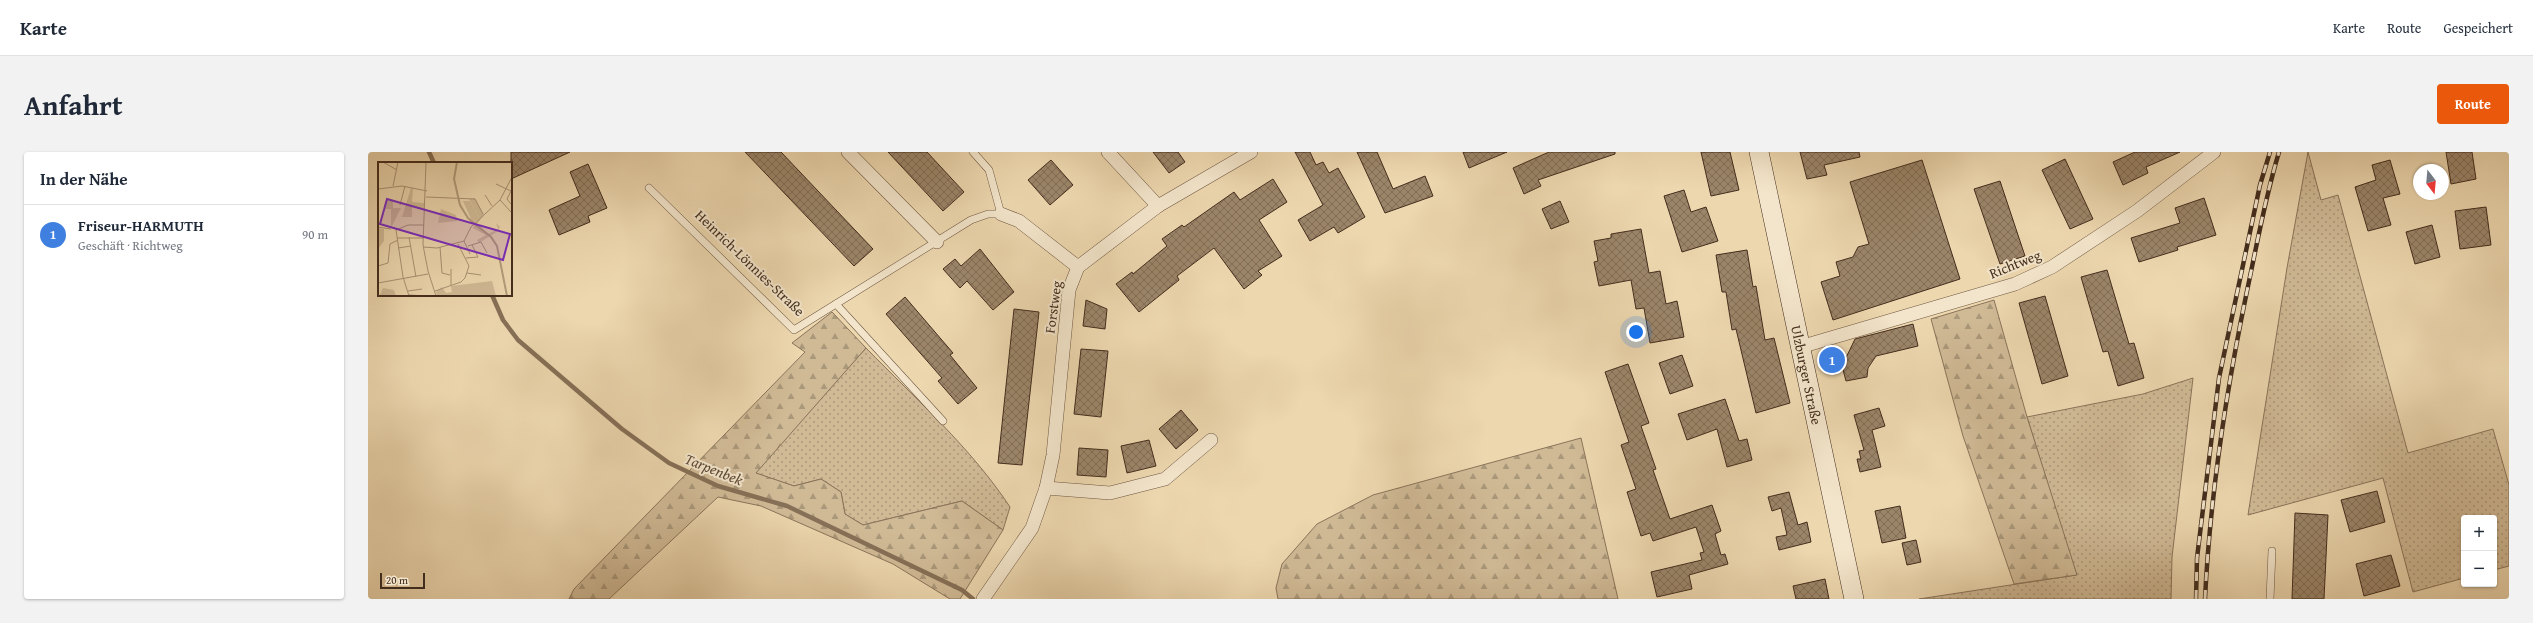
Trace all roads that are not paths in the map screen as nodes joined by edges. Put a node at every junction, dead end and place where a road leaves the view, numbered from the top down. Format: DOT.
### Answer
graph roads {
  1 [pos="848,152"];
  2 [pos="973,152"];
  3 [pos="1108,152"];
  4 [pos="1251,152"];
  5 [pos="1759,152"];
  6 [pos="2214,152"];
  7 [pos="649,188"];
  8 [pos="1158,206"];
  9 [pos="1001,214"];
  10 [pos="937,242"];
  11 [pos="1078,267"];
  12 [pos="836,304"];
  13 [pos="1800,347"];
  14 [pos="943,421"];
  15 [pos="1211,440"];
  16 [pos="1046,488"];
  17 [pos="2272,551"];
  18 [pos="1851,598"];
  19 [pos="983,599"];
  20 [pos="2270,599"];
  1 -- 10 [label="street"];
  2 -- 9 [label="lane"];
  3 -- 8 [label="street"];
  4 -- 8 [label="street, Forstweg"];
  5 -- 13 [label="main road, Ulzburger Straße"];
  6 -- 13 [label="street, Richtweg"];
  7 -- 12 [label="lane, Heinrich-Lönnies-Straße"];
  8 -- 11 [label="street, Forstweg"];
  9 -- 10 [label="lane, Heinrich-Lönnies-Straße"];
  9 -- 11 [label="street, Heinrich-Lönnies-Straße"];
  10 -- 12 [label="lane, Heinrich-Lönnies-Straße"];
  11 -- 16 [label="street, Forstweg"];
  12 -- 14 [label="lane"];
  13 -- 18 [label="main road, Ulzburger Straße"];
  15 -- 16 [label="street"];
  16 -- 19 [label="street, Forstweg"];
  17 -- 20 [label="lane"];
}
